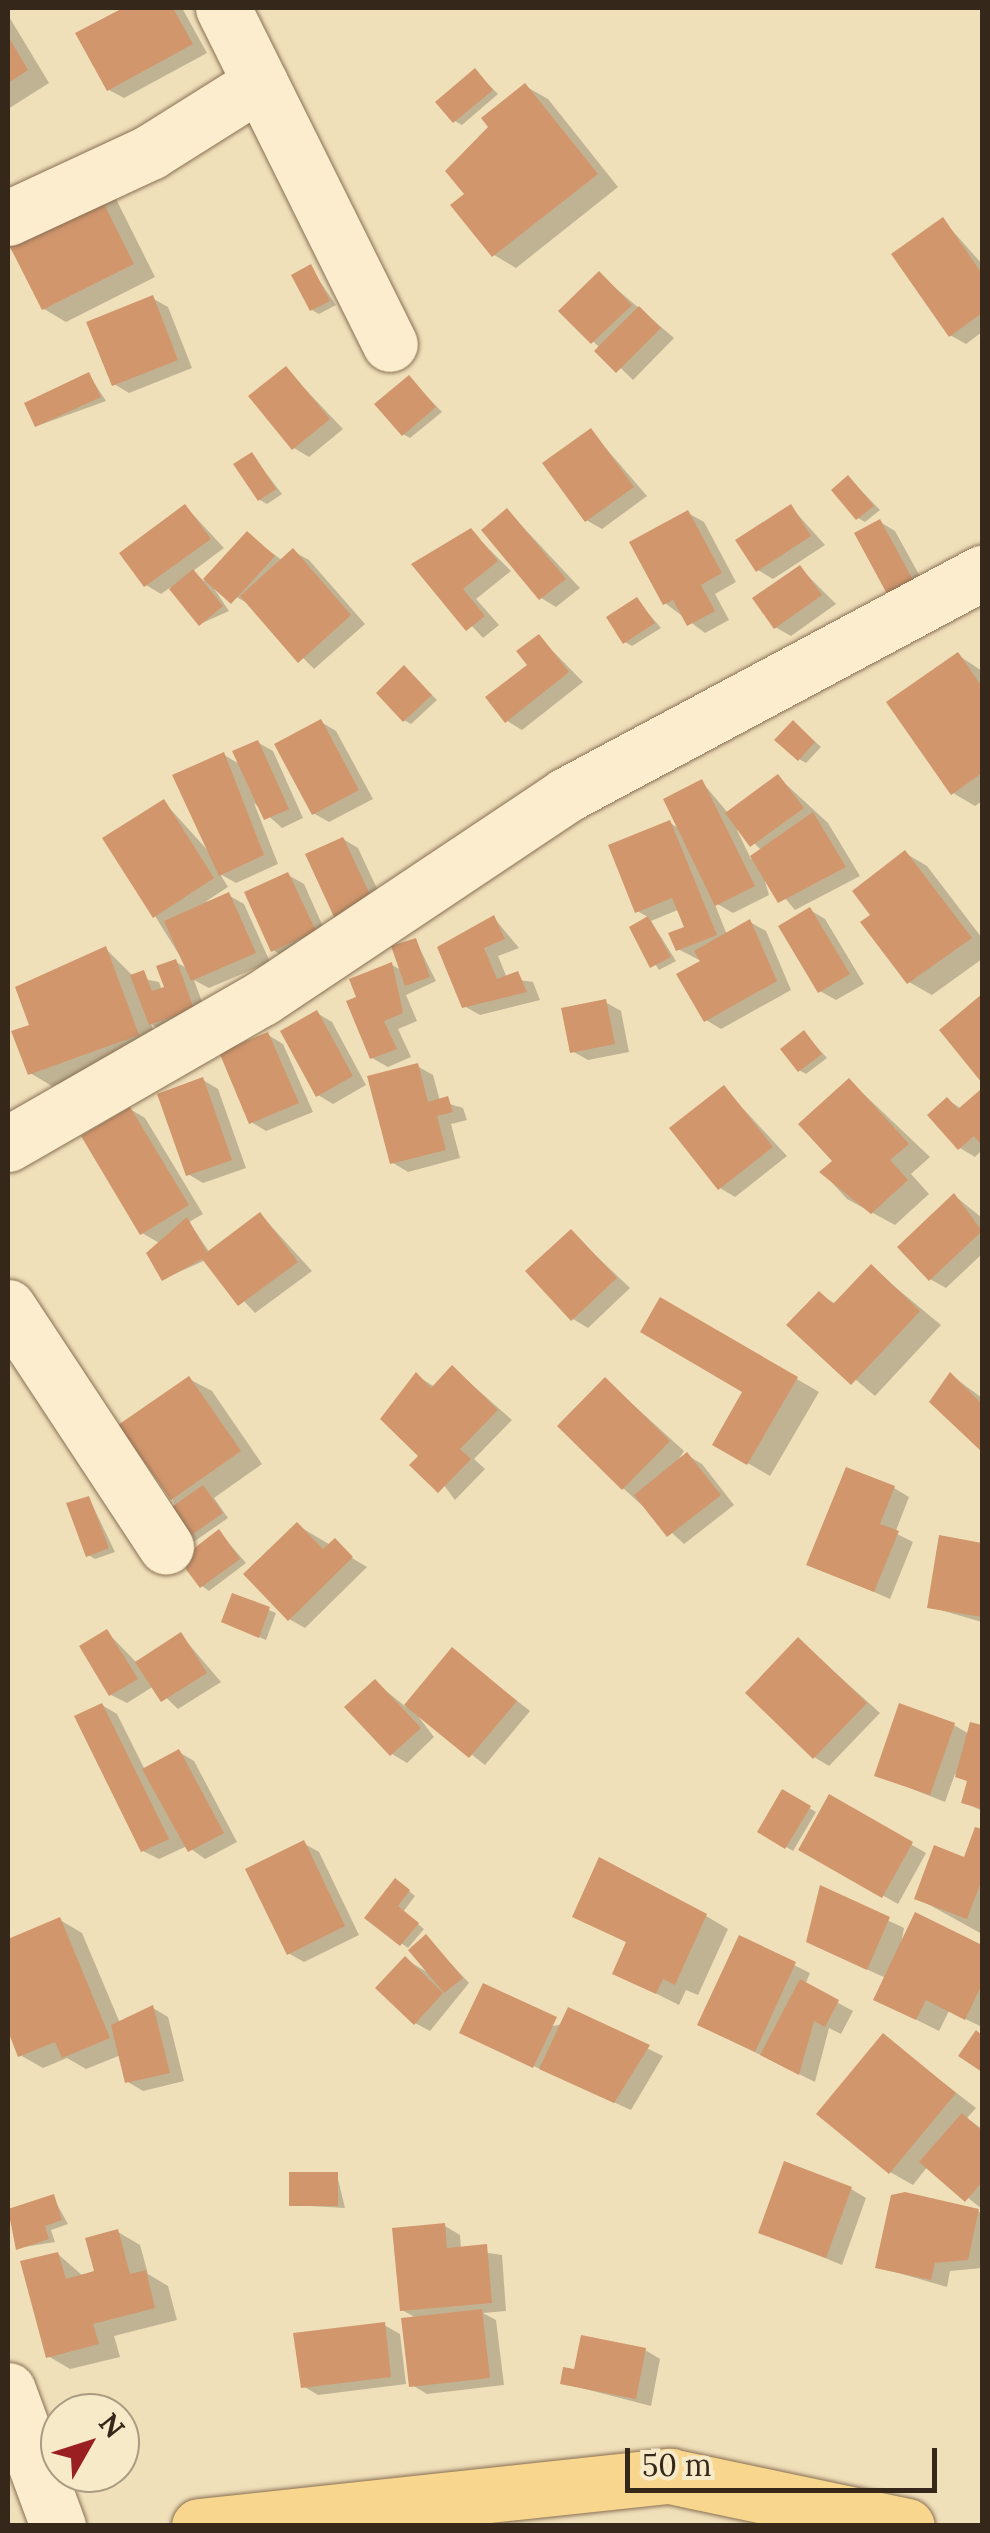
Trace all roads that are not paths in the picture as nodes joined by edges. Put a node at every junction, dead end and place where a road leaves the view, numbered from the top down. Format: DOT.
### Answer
graph roads {
  1 [pos="223,8"];
  2 [pos="260,83"];
  3 [pos="8,218"];
  4 [pos="390,344"];
  5 [pos="982,573"];
  6 [pos="8,1144"];
  7 [pos="8,1306"];
  8 [pos="166,1547"];
  9 [pos="8,2390"];
  10 [pos="58,2526"];
  11 [pos="199,2526"];
  12 [pos="908,2526"];
  1 -- 2 [label="street"];
  2 -- 3 [label="street"];
  2 -- 4 [label="street"];
  5 -- 6 [label="street"];
  7 -- 8 [label="street"];
  9 -- 10 [label="street"];
  11 -- 12 [label="main road"];
}
